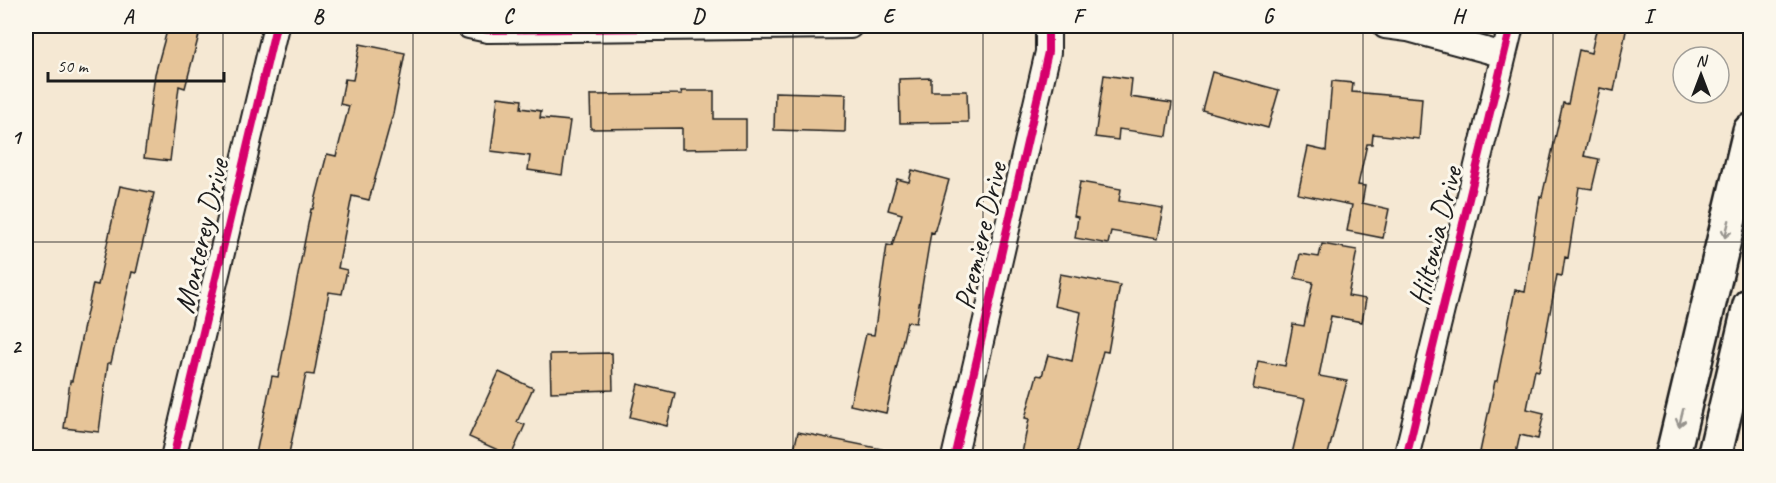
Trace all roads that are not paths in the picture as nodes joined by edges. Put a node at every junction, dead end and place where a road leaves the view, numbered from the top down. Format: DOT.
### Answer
graph roads {
  1 [pos="276,26"];
  2 [pos="469,26"];
  3 [pos="850,26"];
  4 [pos="1048,26"];
  5 [pos="1385,26"];
  6 [pos="1511,26"];
  7 [pos="1504,54"];
  8 [pos="1750,131"];
  9 [pos="1750,305"];
  10 [pos="173,458"];
  11 [pos="954,458"];
  12 [pos="1406,458"];
  13 [pos="1672,458"];
  14 [pos="1714,458"];
  1 -- 10 [label="street, Monterey Drive"];
  2 -- 3 [label="street"];
  4 -- 11 [label="street, Premiere Drive"];
  5 -- 7 [label="street"];
  6 -- 7 [label="street, Hiltonia Drive"];
  7 -- 12 [label="street, Hiltonia Drive"];
  8 -- 13 [label="main road, one-way"];
  9 -- 14 [label="main road"];
}
